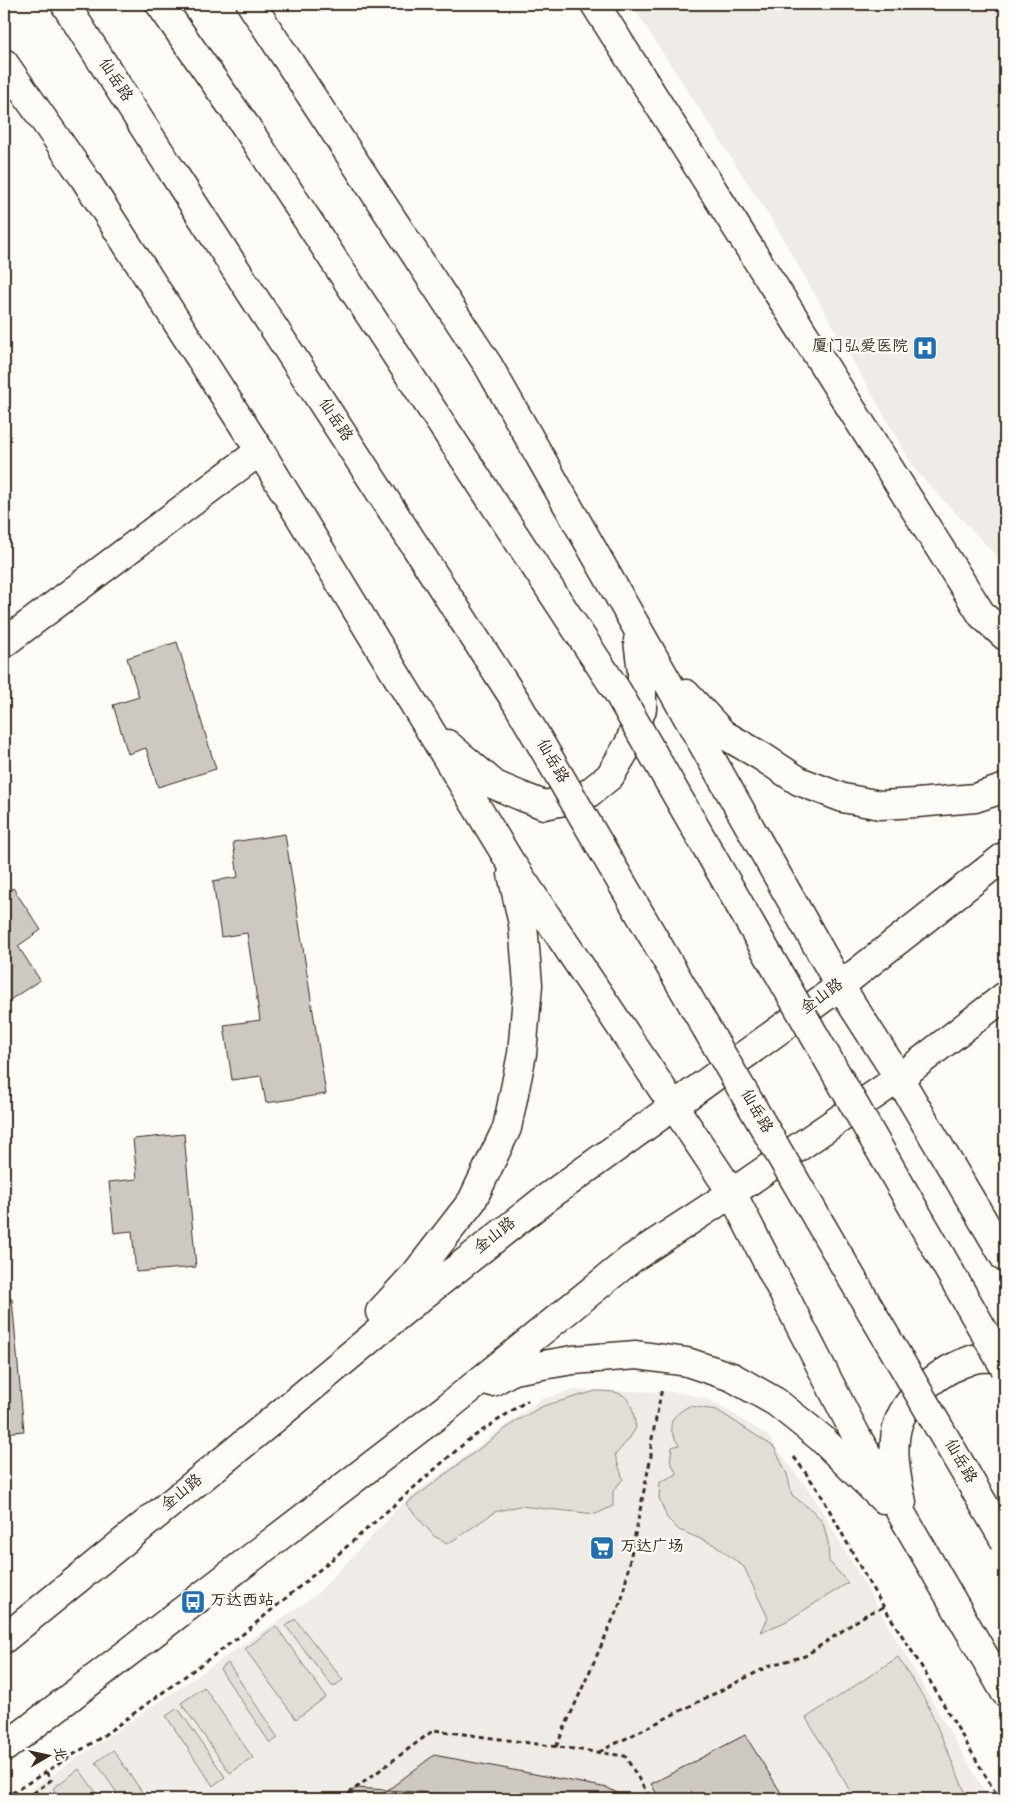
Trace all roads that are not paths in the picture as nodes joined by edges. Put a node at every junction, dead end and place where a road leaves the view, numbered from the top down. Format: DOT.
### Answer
graph roads {
  1 [pos="64,4"];
  2 [pos="160,4"];
  3 [pos="251,4"];
  4 [pos="595,4"];
  5 [pos="4,63"];
  6 [pos="260,451"];
  7 [pos="637,630"];
  8 [pos="1005,636"];
  9 [pos="4,643"];
  10 [pos="653,659"];
  11 [pos="428,728"];
  12 [pos="1005,788"];
  13 [pos="1005,856"];
  14 [pos="509,860"];
  15 [pos="840,986"];
  16 [pos="1005,996"];
  17 [pos="899,1078"];
  18 [pos="674,1107"];
  19 [pos="732,1192"];
  20 [pos="1005,1258"];
  21 [pos="1005,1359"];
  22 [pos="1005,1368"];
  23 [pos="448,1406"];
  24 [pos="268,1424"];
  25 [pos="906,1521"];
  26 [pos="1005,1542"];
  27 [pos="4,1639"];
  28 [pos="1005,1692"];
  29 [pos="4,1748"];
  1 -- 26 [label="main road, 仙岳路, bridge"];
  2 -- 22 [label="main road, bridge"];
  3 -- 7 [label="main road"];
  4 -- 8 [label="main road"];
  5 -- 6 [label="main road"];
  6 -- 9 [label="main road"];
  6 -- 11 [label="main road"];
  7 -- 10 [label="main road"];
  7 -- 11 [label="main road"];
  10 -- 12 [label="main road"];
  10 -- 15 [label="main road"];
  11 -- 14 [label="main road"];
  13 -- 15 [label="main road, 金山路"];
  14 -- 18 [label="main road"];
  14 -- 24 [label="main road"];
  15 -- 17 [label="main road"];
  15 -- 18 [label="main road, 金山路"];
  16 -- 17 [label="main road"];
  17 -- 19 [label="main road"];
  17 -- 20 [label="main road"];
  18 -- 19 [label="main road"];
  18 -- 24 [label="main road, 金山路"];
  19 -- 23 [label="main road"];
  19 -- 25 [label="main road"];
  21 -- 25 [label="main road"];
  23 -- 25 [label="main road"];
  23 -- 29 [label="main road"];
  24 -- 27 [label="main road, 金山路"];
  25 -- 28 [label="main road"];
}
